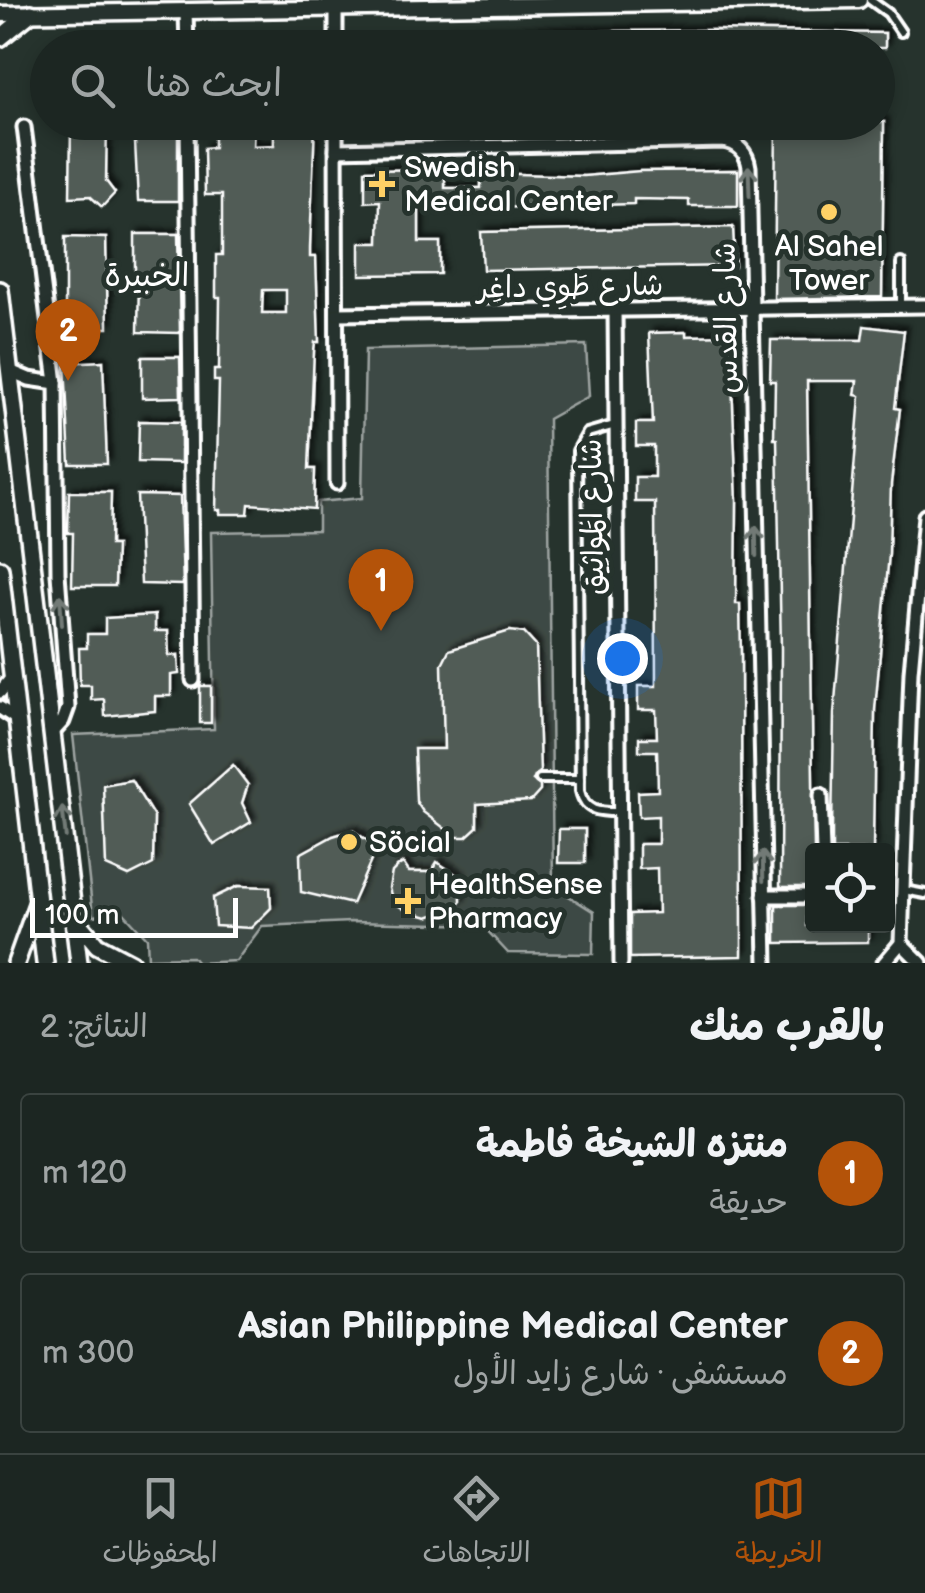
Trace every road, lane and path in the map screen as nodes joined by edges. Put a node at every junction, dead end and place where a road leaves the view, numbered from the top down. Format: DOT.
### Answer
graph roads {
  1 [pos="859,0"];
  2 [pos="870,0"];
  3 [pos="729,1"];
  4 [pos="336,8"];
  5 [pos="186,11"];
  6 [pos="31,13"];
  7 [pos="0,14"];
  8 [pos="187,30"];
  9 [pos="336,30"];
  10 [pos="901,32"];
  11 [pos="0,38"];
  12 [pos="24,126"];
  13 [pos="188,140"];
  14 [pos="336,140"];
  15 [pos="336,150"];
  16 [pos="901,263"];
  17 [pos="0,290"];
  18 [pos="925,306"];
  19 [pos="900,307"];
  20 [pos="751,309"];
  21 [pos="615,310"];
  22 [pos="336,314"];
  23 [pos="10,371"];
  24 [pos="56,383"];
  25 [pos="616,425"];
  26 [pos="337,483"];
  27 [pos="925,516"];
  28 [pos="0,569"];
  29 [pos="918,672"];
  30 [pos="13,676"];
  31 [pos="193,680"];
  32 [pos="0,692"];
  33 [pos="0,708"];
  34 [pos="18,720"];
  35 [pos="53,732"];
  36 [pos="580,778"];
  37 [pos="540,779"];
  38 [pos="821,796"];
  39 [pos="620,812"];
  40 [pos="823,843"];
  41 [pos="903,890"];
  42 [pos="923,890"];
  43 [pos="39,895"];
  44 [pos="764,896"];
  45 [pos="805,896"];
  46 [pos="75,919"];
  47 [pos="900,943"];
  48 [pos="16,963"];
  49 [pos="45,963"];
  50 [pos="78,963"];
  51 [pos="131,963"];
  52 [pos="621,963"];
  53 [pos="766,963"];
  54 [pos="884,963"];
  55 [pos="921,963"];
  1 -- 3 [label="street"];
  2 -- 10 [label="lane"];
  3 -- 4 [label="street"];
  4 -- 5 [label="street"];
  4 -- 9 [label="street"];
  5 -- 6 [label="street"];
  5 -- 8 [label="street"];
  6 -- 7 [label="street"];
  6 -- 11 [label="main road"];
  12 -- 24 [label="street"];
  13 -- 31 [label="street"];
  14 -- 15 [label="street"];
  20 -- 15 [label="street, شارع القدس, one-way"];
  15 -- 22 [label="street"];
  16 -- 19 [label="lane"];
  17 -- 23 [label="main road"];
  18 -- 19 [label="street, شارع طَوِي داغِر"];
  19 -- 20 [label="street, شارع طَوِي داغِر"];
  20 -- 21 [label="street, شارع طَوِي داغِر"];
  44 -- 20 [label="street, شارع القدس, one-way"];
  21 -- 22 [label="street, شارع طَوِي داغِر"];
  21 -- 25 [label="street, شارع المَواثِيق"];
  22 -- 26 [label="street"];
  23 -- 24 [label="street"];
  23 -- 35 [label="main road"];
  35 -- 24 [label="street, one-way"];
  25 -- 36 [label="lane"];
  25 -- 39 [label="street, شارع المَواثِيق"];
  27 -- 29 [label="street"];
  28 -- 30 [label="main road"];
  29 -- 41 [label="street"];
  30 -- 32 [label="street"];
  30 -- 34 [label="main road"];
  33 -- 34 [label="street"];
  34 -- 43 [label="main road"];
  46 -- 35 [label="main road, one-way"];
  36 -- 37 [label="lane"];
  36 -- 39 [label="lane"];
  38 -- 40 [label="street"];
  39 -- 52 [label="street, شارع المَواثِيق"];
  41 -- 42 [label="lane"];
  41 -- 47 [label="street"];
  43 -- 48 [label="main road"];
  43 -- 49 [label="main road"];
  44 -- 45 [label="street"];
  44 -- 53 [label="street, شارع القدس"];
  46 -- 50 [label="main road"];
  46 -- 51 [label="main road"];
  47 -- 54 [label="street"];
  47 -- 55 [label="street"];
}
